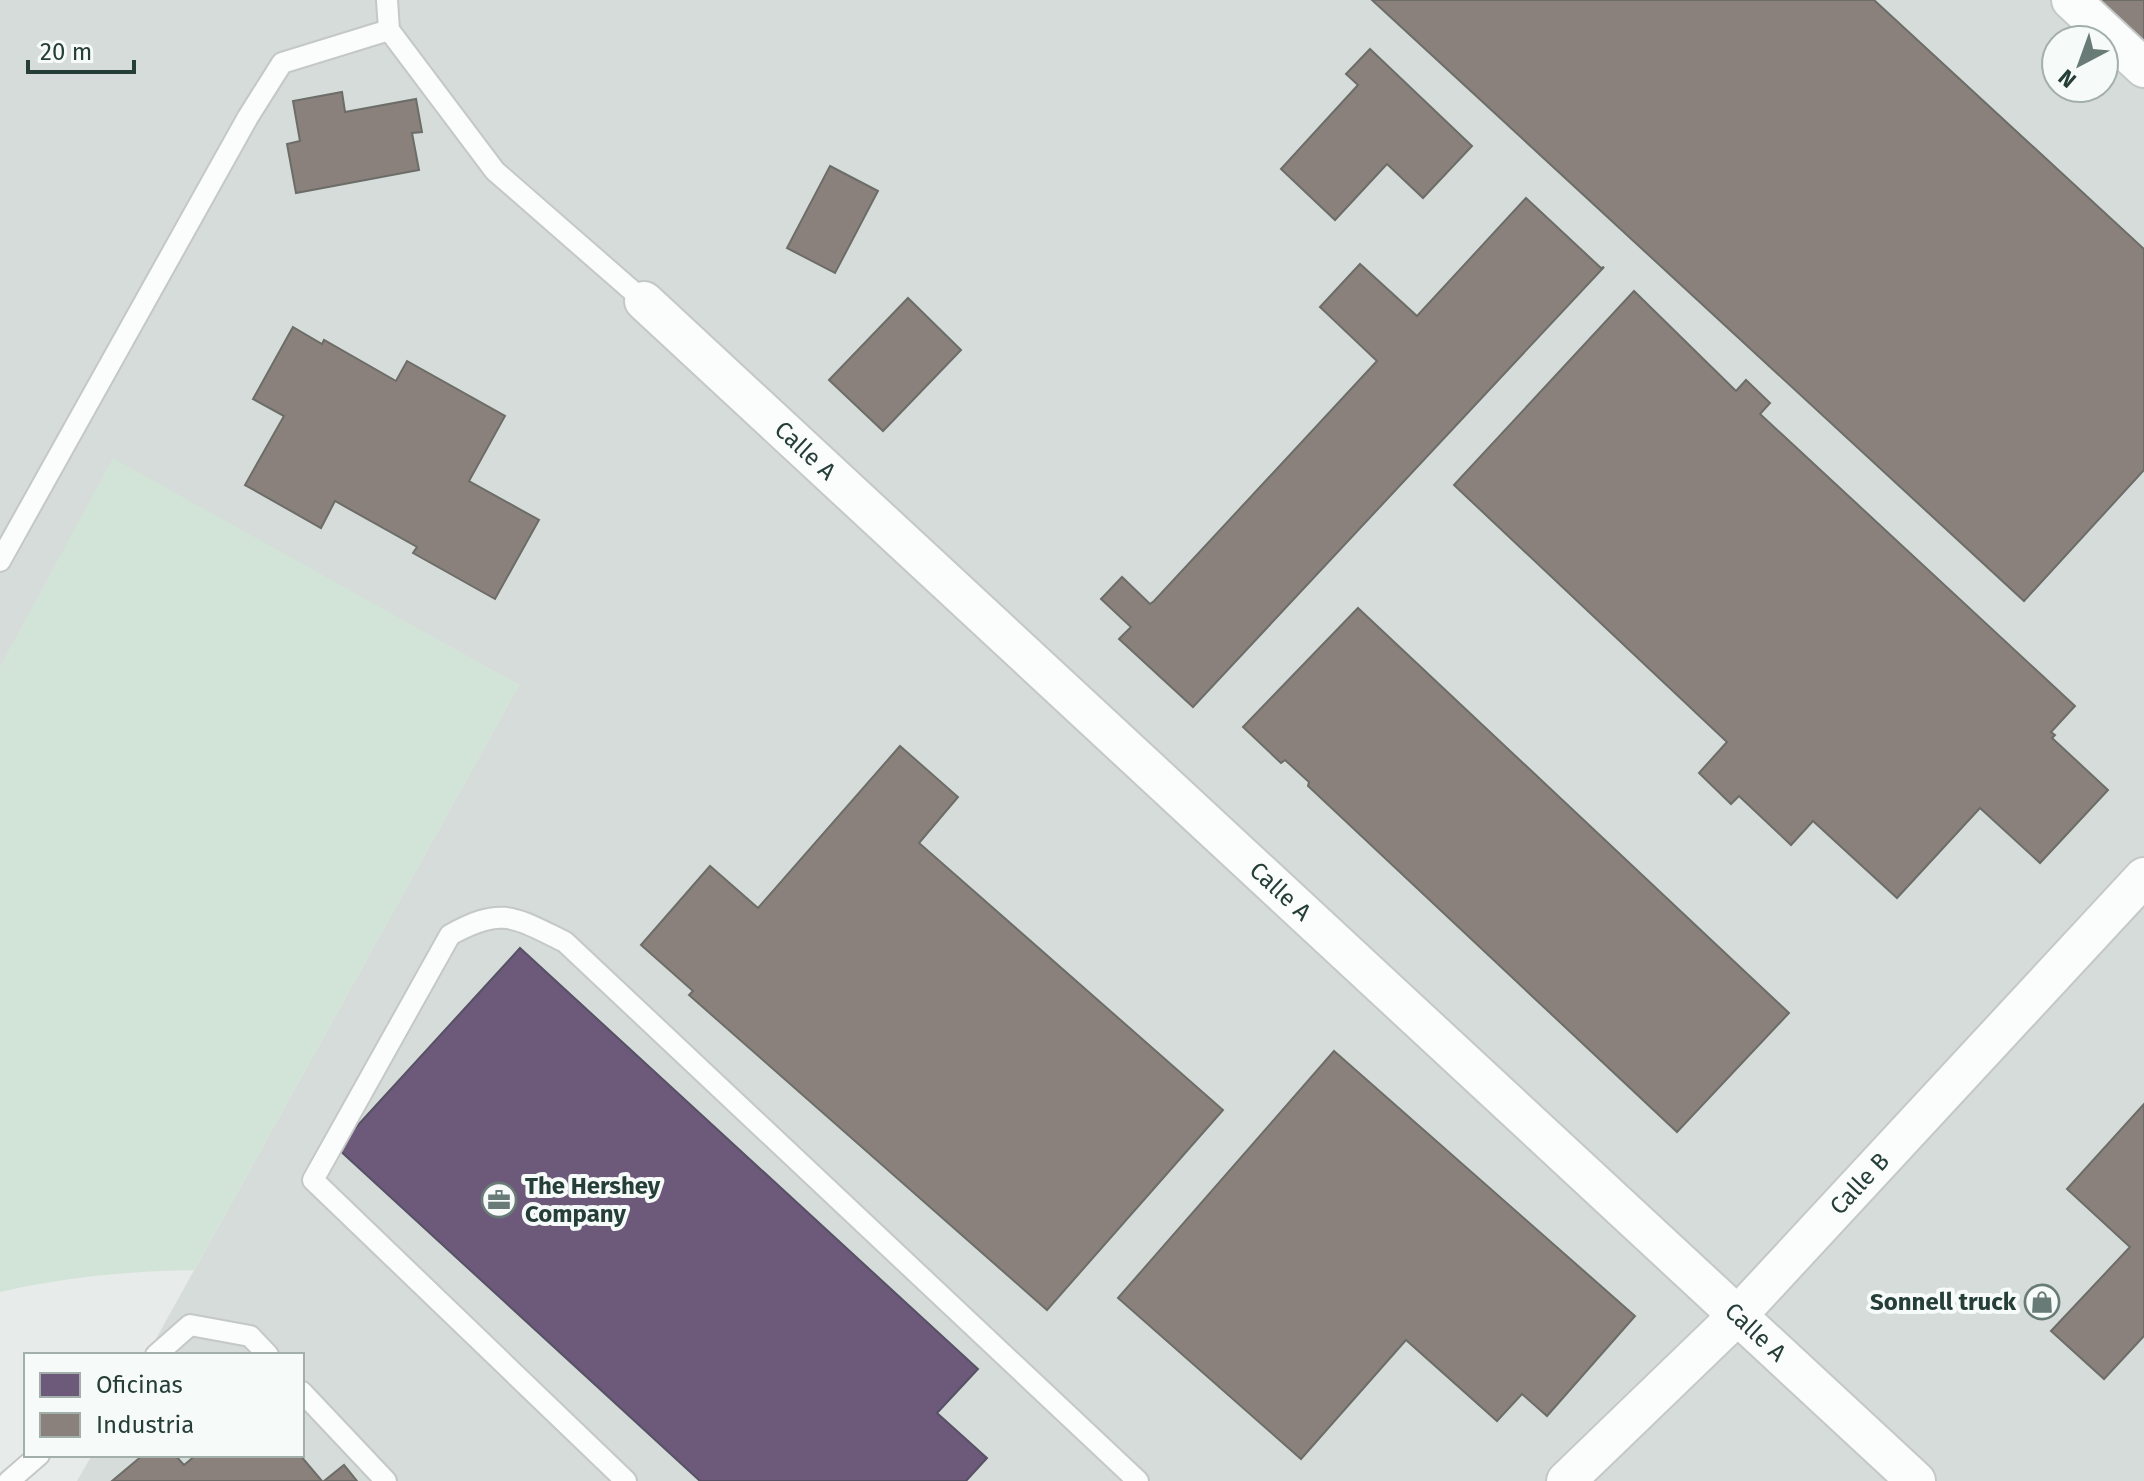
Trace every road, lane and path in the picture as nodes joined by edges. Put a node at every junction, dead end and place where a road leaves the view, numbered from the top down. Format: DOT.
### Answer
graph roads {
  1 [pos="387,0"];
  2 [pos="2071,0"];
  3 [pos="389,30"];
  4 [pos="2144,68"];
  5 [pos="644,301"];
  6 [pos="0,561"];
  7 [pos="2144,877"];
  8 [pos="1737,1316"];
  9 [pos="158,1353"];
  10 [pos="266,1353"];
  11 [pos="304,1394"];
  12 [pos="37,1457"];
  13 [pos="9,1481"];
  14 [pos="386,1481"];
  15 [pos="626,1481"];
  16 [pos="1138,1481"];
  17 [pos="1566,1481"];
  18 [pos="1916,1481"];
  1 -- 3 [label="lane"];
  2 -- 4 [label="street"];
  3 -- 5 [label="lane"];
  3 -- 6 [label="lane"];
  5 -- 8 [label="street, Calle A"];
  7 -- 8 [label="street, Calle B"];
  8 -- 17 [label="street, Calle B"];
  8 -- 18 [label="street, Calle A"];
  9 -- 10 [label="lane"];
  11 -- 14 [label="lane"];
  12 -- 13 [label="lane"];
  15 -- 16 [label="lane"];
}
